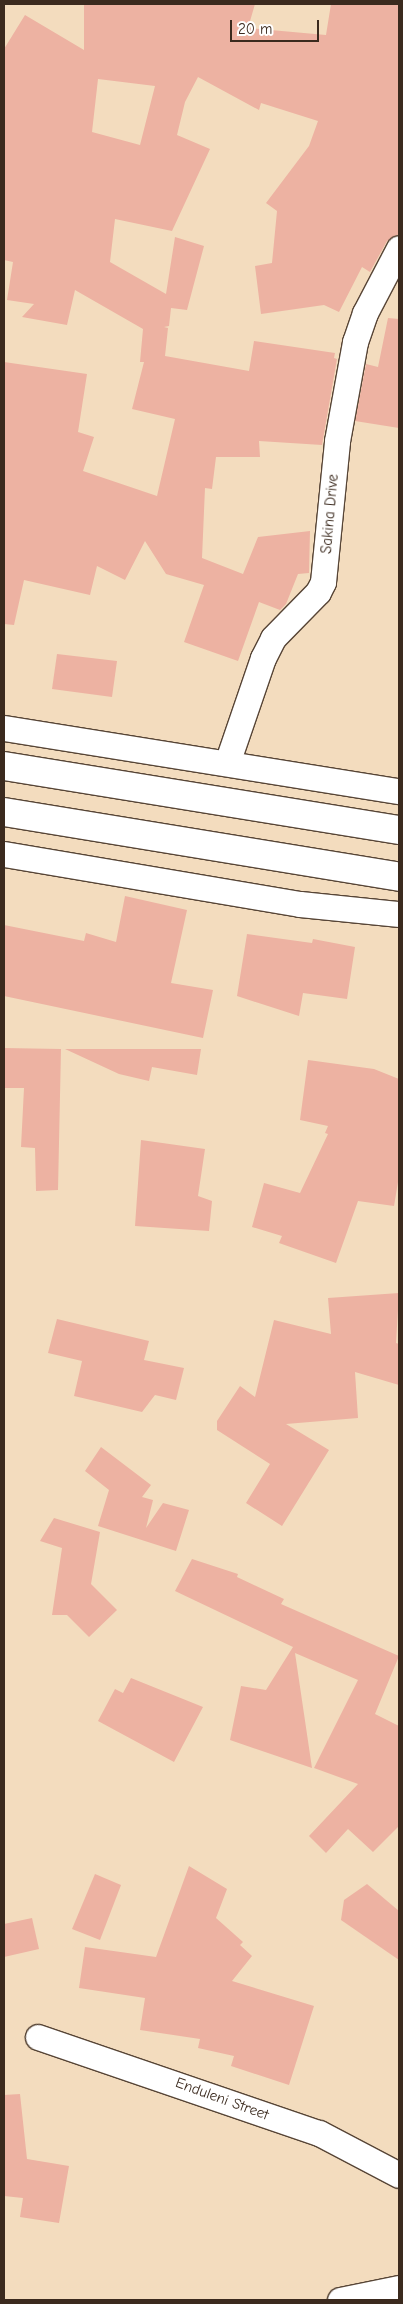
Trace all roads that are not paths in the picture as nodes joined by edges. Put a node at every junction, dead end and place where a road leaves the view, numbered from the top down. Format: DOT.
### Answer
graph roads {
  1 [pos="399,248"];
  2 [pos="4,728"];
  3 [pos="227,764"];
  4 [pos="4,766"];
  5 [pos="399,791"];
  6 [pos="4,812"];
  7 [pos="399,830"];
  8 [pos="4,854"];
  9 [pos="399,877"];
  10 [pos="399,914"];
  11 [pos="38,2037"];
  12 [pos="399,2175"];
  13 [pos="399,2288"];
  14 [pos="340,2300"];
  1 -- 3 [label="street, Sakina Drive"];
  2 -- 3 [label="street"];
  3 -- 5 [label="street"];
  4 -- 7 [label="highway"];
  6 -- 9 [label="highway"];
  8 -- 10 [label="street"];
  11 -- 12 [label="street, Enduleni Street"];
  13 -- 14 [label="street"];
}
